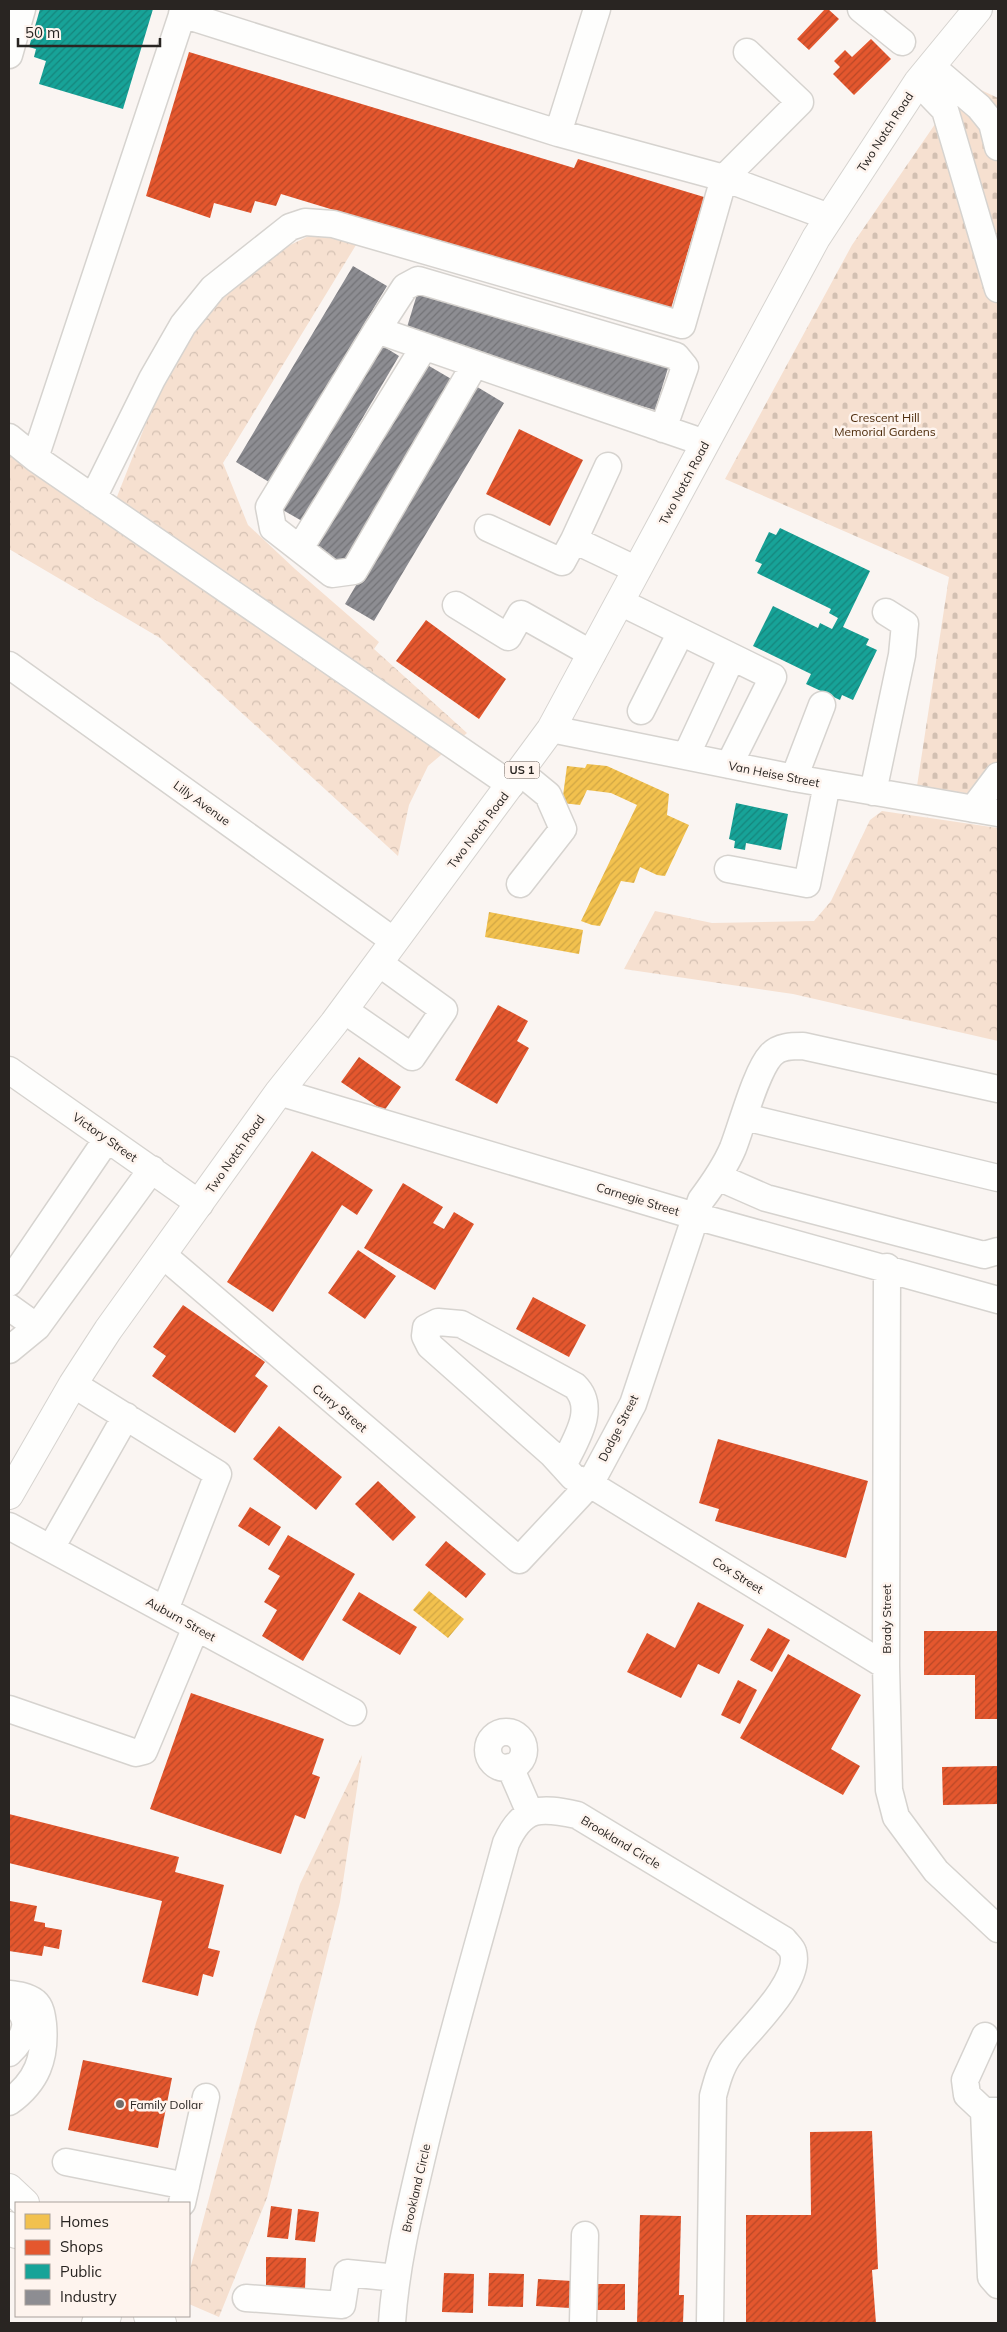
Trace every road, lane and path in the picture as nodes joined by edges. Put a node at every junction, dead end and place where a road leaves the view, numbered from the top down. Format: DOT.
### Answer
graph roads {
  1 [pos="22,9"];
  2 [pos="596,9"];
  3 [pos="861,9"];
  4 [pos="978,9"];
  5 [pos="183,11"];
  6 [pos="902,42"];
  7 [pos="747,52"];
  8 [pos="9,55"];
  9 [pos="924,74"];
  10 [pos="558,133"];
  11 [pos="998,147"];
  12 [pos="724,178"];
  13 [pos="829,217"];
  14 [pos="998,289"];
  15 [pos="377,330"];
  16 [pos="424,346"];
  17 [pos="475,364"];
  18 [pos="663,428"];
  19 [pos="9,437"];
  20 [pos="706,443"];
  21 [pos="35,458"];
  22 [pos="608,466"];
  23 [pos="92,498"];
  24 [pos="488,528"];
  25 [pos="574,540"];
  26 [pos="300,548"];
  27 [pos="637,570"];
  28 [pos="620,602"];
  29 [pos="456,605"];
  30 [pos="886,612"];
  31 [pos="682,632"];
  32 [pos="592,654"];
  33 [pos="732,657"];
  34 [pos="9,666"];
  35 [pos="822,705"];
  36 [pos="641,712"];
  37 [pos="552,729"];
  38 [pos="686,756"];
  39 [pos="730,765"];
  40 [pos="998,776"];
  41 [pos="794,778"];
  42 [pos="516,779"];
  43 [pos="827,784"];
  44 [pos="873,792"];
  45 [pos="973,809"];
  46 [pos="998,813"];
  47 [pos="728,869"];
  48 [pos="520,884"];
  49 [pos="387,952"];
  50 [pos="344,1010"];
  51 [pos="9,1070"];
  52 [pos="998,1088"];
  53 [pos="279,1092"];
  54 [pos="745,1117"];
  55 [pos="107,1139"];
  56 [pos="152,1169"];
  57 [pos="718,1177"];
  58 [pos="998,1178"];
  59 [pos="200,1204"];
  60 [pos="695,1216"];
  61 [pos="998,1252"];
  62 [pos="163,1255"];
  63 [pos="887,1267"];
  64 [pos="9,1283"];
  65 [pos="998,1300"];
  66 [pos="9,1307"];
  67 [pos="37,1327"];
  68 [pos="9,1350"];
  69 [pos="72,1384"];
  70 [pos="126,1416"];
  71 [pos="563,1466"];
  72 [pos="590,1484"];
  73 [pos="9,1494"];
  74 [pos="9,1526"];
  75 [pos="51,1548"];
  76 [pos="519,1560"];
  77 [pos="164,1610"];
  78 [pos="196,1627"];
  79 [pos="886,1666"];
  80 [pos="9,1709"];
  81 [pos="353,1712"];
  82 [pos="510,1767"];
  83 [pos="530,1813"];
  84 [pos="998,1929"];
  85 [pos="9,1994"];
  86 [pos="9,2002"];
  87 [pos="25,2024"];
  88 [pos="985,2036"];
  89 [pos="9,2053"];
  90 [pos="9,2074"];
  91 [pos="206,2096"];
  92 [pos="9,2102"];
  93 [pos="991,2111"];
  94 [pos="66,2162"];
  95 [pos="9,2188"];
  96 [pos="184,2194"];
  97 [pos="24,2202"];
  98 [pos="585,2235"];
  99 [pos="397,2278"];
  100 [pos="998,2285"];
  101 [pos="246,2298"];
  102 [pos="150,2317"];
  103 [pos="162,2323"];
  104 [pos="392,2323"];
  105 [pos="583,2323"];
  106 [pos="710,2323"];
  1 -- 8 [label="street"];
  2 -- 10 [label="street"];
  3 -- 6 [label="street"];
  4 -- 9 [label="main road, Two Notch Road / US 1"];
  5 -- 10 [label="street"];
  5 -- 21 [label="street"];
  7 -- 12 [label="street"];
  9 -- 11 [label="street"];
  9 -- 13 [label="main road, Two Notch Road / US 1"];
  9 -- 14 [label="street"];
  10 -- 12 [label="street"];
  12 -- 13 [label="street"];
  12 -- 23 [label="street"];
  13 -- 20 [label="main road, Two Notch Road / US 1"];
  15 -- 16 [label="street"];
  15 -- 18 [label="street"];
  15 -- 26 [label="street"];
  16 -- 17 [label="street"];
  16 -- 26 [label="street"];
  17 -- 18 [label="street"];
  17 -- 26 [label="street"];
  18 -- 20 [label="street"];
  19 -- 21 [label="street"];
  20 -- 27 [label="main road, Two Notch Road / US 1"];
  21 -- 23 [label="street"];
  22 -- 25 [label="street"];
  23 -- 42 [label="street"];
  24 -- 25 [label="street"];
  25 -- 27 [label="street"];
  27 -- 28 [label="main road, Two Notch Road / US 1"];
  28 -- 31 [label="street"];
  28 -- 32 [label="main road, Two Notch Road / US 1"];
  29 -- 32 [label="street"];
  30 -- 44 [label="street"];
  31 -- 33 [label="street"];
  31 -- 36 [label="street"];
  32 -- 37 [label="main road, Two Notch Road / US 1"];
  33 -- 38 [label="street"];
  33 -- 39 [label="street"];
  34 -- 49 [label="street, Lilly Avenue"];
  35 -- 41 [label="street"];
  37 -- 38 [label="street, Van Heise Street"];
  37 -- 42 [label="main road, Two Notch Road / US 1"];
  38 -- 39 [label="street, Van Heise Street"];
  39 -- 41 [label="street, Van Heise Street"];
  40 -- 45 [label="street"];
  41 -- 43 [label="street, Van Heise Street"];
  42 -- 48 [label="street"];
  42 -- 49 [label="main road, Two Notch Road / US 1"];
  43 -- 44 [label="street, Van Heise Street"];
  43 -- 47 [label="street"];
  44 -- 45 [label="street, Van Heise Street"];
  45 -- 46 [label="street, Van Heise Street"];
  49 -- 50 [label="main road, Two Notch Road / US 1"];
  49 -- 50 [label="street, Lilly Avenue"];
  50 -- 53 [label="main road, Two Notch Road / US 1"];
  51 -- 55 [label="street, Victory Street"];
  52 -- 54 [label="street, Dodge Street"];
  53 -- 59 [label="main road, Two Notch Road / US 1"];
  53 -- 60 [label="street, Carnegie Street"];
  54 -- 57 [label="street, Dodge Street"];
  54 -- 58 [label="street"];
  55 -- 56 [label="street, Victory Street"];
  55 -- 64 [label="street"];
  56 -- 59 [label="street, Victory Street"];
  56 -- 67 [label="street"];
  57 -- 60 [label="street, Dodge Street"];
  57 -- 61 [label="street"];
  59 -- 62 [label="main road, Two Notch Road / US 1"];
  60 -- 63 [label="street, Carnegie Street"];
  60 -- 72 [label="street, Dodge Street"];
  62 -- 69 [label="main road, Two Notch Road / US 1"];
  62 -- 76 [label="street, Curry Street"];
  63 -- 65 [label="street, Carnegie Street"];
  63 -- 79 [label="street, Brady Street"];
  66 -- 67 [label="street"];
  67 -- 68 [label="street"];
  69 -- 70 [label="street"];
  69 -- 73 [label="main road, Two Notch Road / US 1"];
  70 -- 75 [label="street"];
  70 -- 77 [label="street"];
  71 -- 71 [label="street, Cox Street"];
  71 -- 72 [label="street, Cox Street"];
  72 -- 76 [label="street, Dodge Street"];
  72 -- 79 [label="street, Cox Street"];
  74 -- 75 [label="street, Auburn Street"];
  75 -- 77 [label="street, Auburn Street"];
  77 -- 78 [label="street, Auburn Street"];
  78 -- 80 [label="street"];
  78 -- 81 [label="street, Auburn Street"];
  79 -- 84 [label="street, Brady Street"];
  82 -- 83 [label="street"];
  83 -- 99 [label="street, Brookland Circle"];
  83 -- 106 [label="street, Brookland Circle"];
  85 -- 92 [label="street"];
  86 -- 87 [label="street"];
  87 -- 89 [label="street"];
  87 -- 90 [label="street"];
  88 -- 93 [label="street"];
  91 -- 96 [label="street"];
  93 -- 100 [label="street"];
  94 -- 96 [label="street"];
  95 -- 97 [label="main road"];
  98 -- 105 [label="street"];
  99 -- 101 [label="street"];
  99 -- 104 [label="street, Brookland Circle"];
  102 -- 103 [label="main road"];
}
